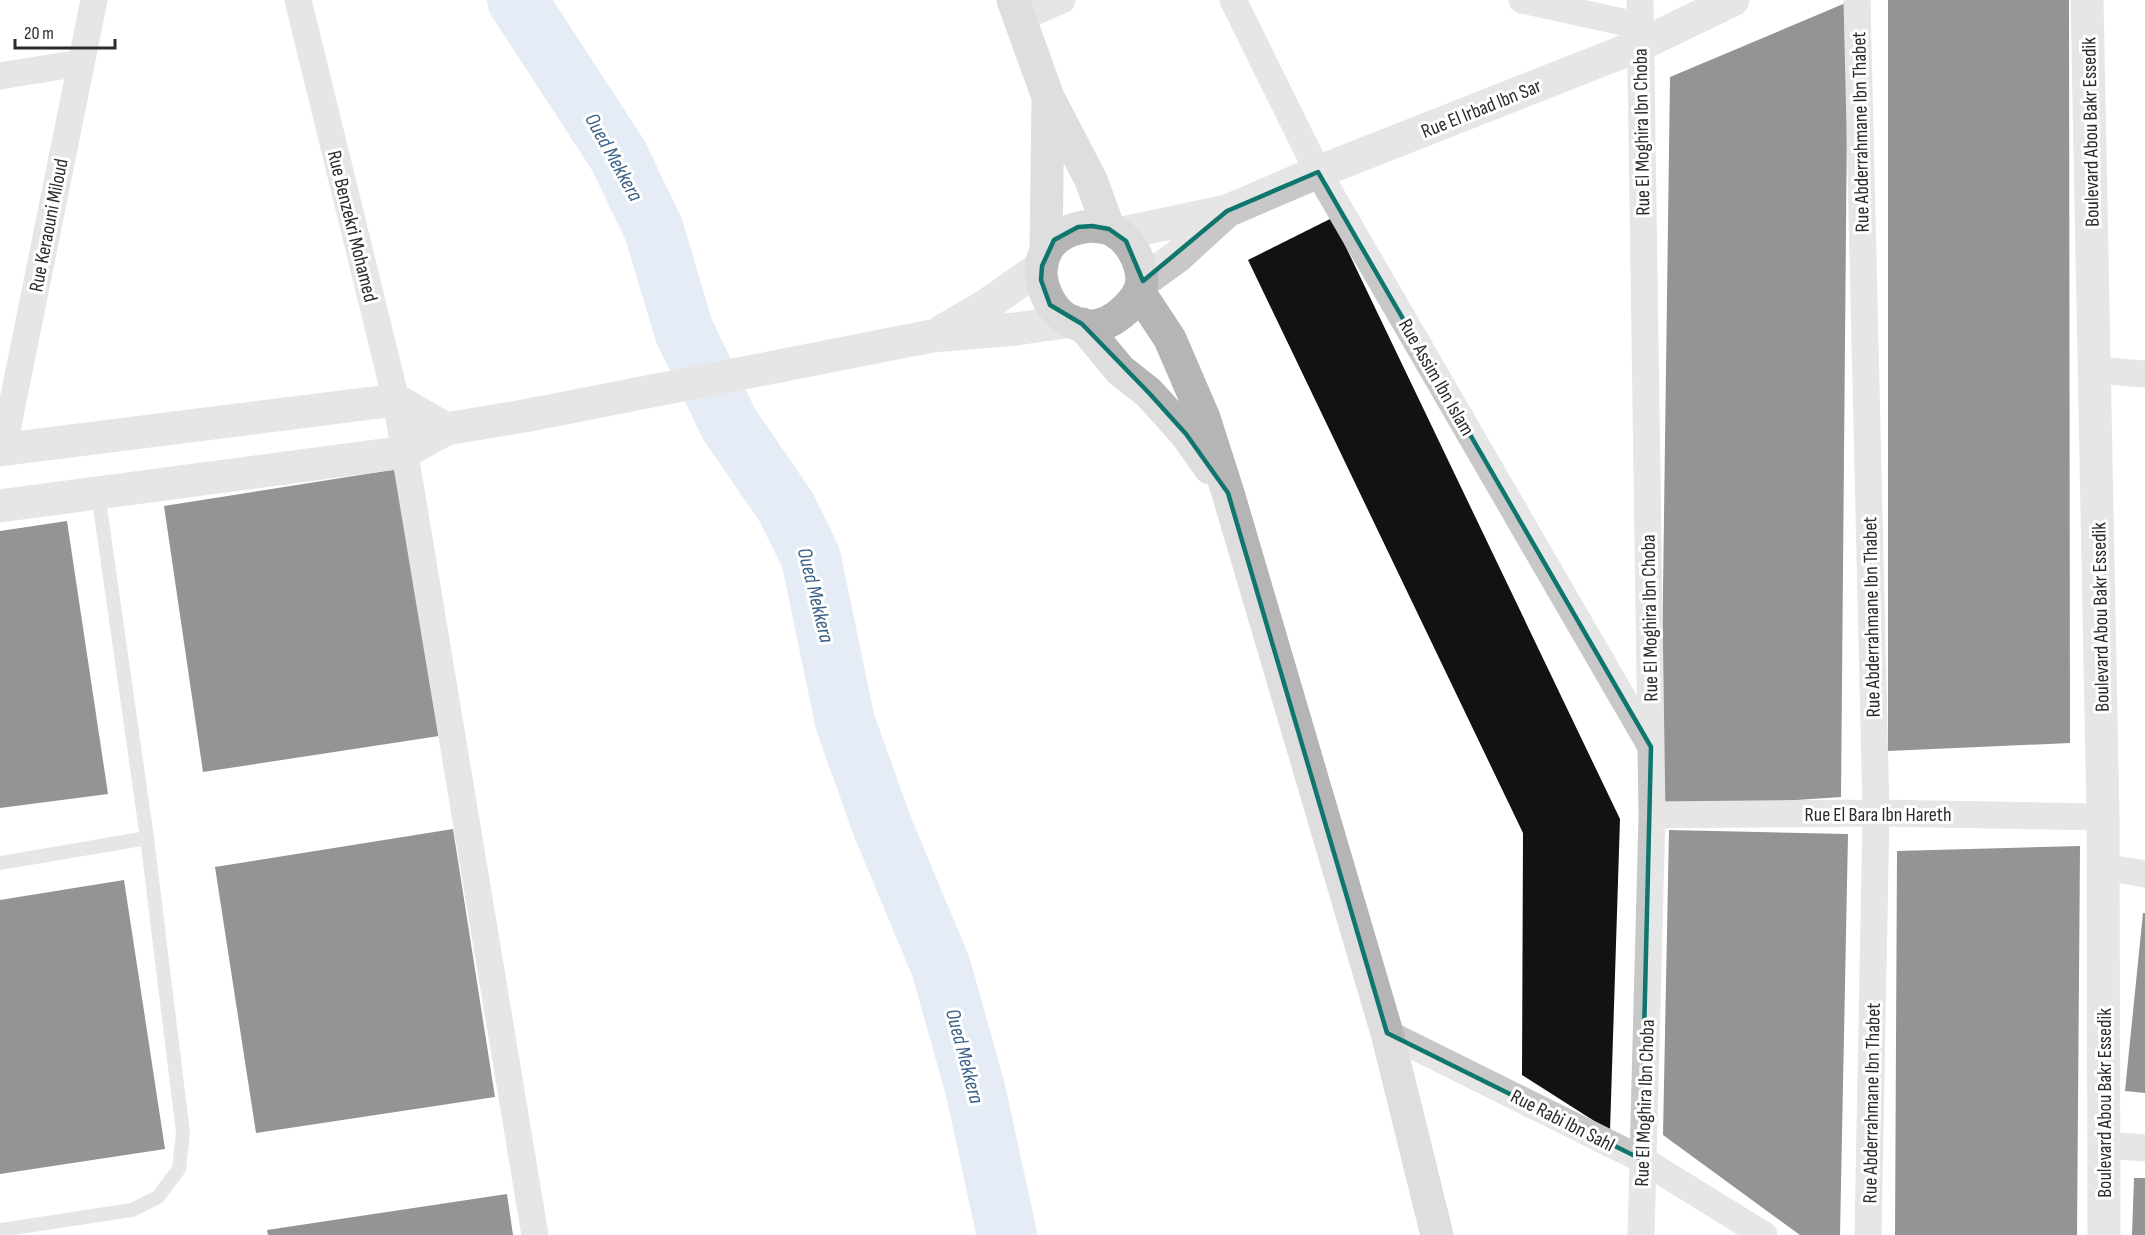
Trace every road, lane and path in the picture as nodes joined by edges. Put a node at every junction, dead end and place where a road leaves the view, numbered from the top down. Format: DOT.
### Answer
graph roads {
  1 [pos="94,0"];
  2 [pos="297,0"];
  3 [pos="1062,0"];
  4 [pos="1233,0"];
  5 [pos="1522,0"];
  6 [pos="1733,0"];
  7 [pos="1857,0"];
  8 [pos="2087,0"];
  9 [pos="1017,9"];
  10 [pos="1640,23"];
  11 [pos="80,63"];
  12 [pos="0,76"];
  13 [pos="1048,97"];
  14 [pos="1318,172"];
  15 [pos="1227,211"];
  16 [pos="1114,232"];
  17 [pos="1044,259"];
  18 [pos="1140,287"];
  19 [pos="1077,323"];
  20 [pos="923,338"];
  21 [pos="2095,370"];
  22 [pos="2145,374"];
  23 [pos="396,400"];
  24 [pos="446,429"];
  25 [pos="1,450"];
  26 [pos="405,452"];
  27 [pos="98,493"];
  28 [pos="1228,493"];
  29 [pos="0,506"];
  30 [pos="1651,747"];
  31 [pos="1876,813"];
  32 [pos="1652,815"];
  33 [pos="2103,817"];
  34 [pos="147,838"];
  35 [pos="0,863"];
  36 [pos="2103,867"];
  37 [pos="2145,874"];
  38 [pos="1388,1033"];
  39 [pos="2104,1145"];
  40 [pos="2145,1148"];
  41 [pos="1641,1159"];
  42 [pos="0,1230"];
  43 [pos="535,1235"];
  44 [pos="1437,1235"];
  45 [pos="1641,1235"];
  46 [pos="1764,1235"];
  47 [pos="1868,1235"];
  48 [pos="2104,1235"];
  1 -- 11 [label="street, Rue Keraouni Miloud"];
  2 -- 23 [label="street, Rue Benzekri Mohamed"];
  3 -- 9 [label="street"];
  4 -- 14 [label="street, Rue Assim Ibn Islam"];
  5 -- 10 [label="street"];
  6 -- 10 [label="street, Rue El Irbad Ibn Sar"];
  7 -- 31 [label="street, Rue Abderrahmane Ibn Thabet"];
  8 -- 21 [label="street, Boulevard Abou Bakr Essedik"];
  9 -- 13 [label="main road"];
  10 -- 14 [label="street, Rue El Irbad Ibn Sar"];
  10 -- 30 [label="street, Rue El Moghira Ibn Choba"];
  11 -- 12 [label="street"];
  11 -- 25 [label="street, Rue Keraouni Miloud"];
  13 -- 16 [label="main road"];
  13 -- 17 [label="main road"];
  14 -- 15 [label="street, Rue El Irbad Ibn Sar"];
  14 -- 30 [label="street, Rue Assim Ibn Islam"];
  15 -- 16 [label="street"];
  15 -- 18 [label="street"];
  16 -- 17 [label="main road"];
  16 -- 18 [label="main road"];
  17 -- 19 [label="main road"];
  17 -- 20 [label="street"];
  18 -- 19 [label="main road"];
  18 -- 28 [label="main road"];
  19 -- 20 [label="street"];
  19 -- 28 [label="main road"];
  20 -- 24 [label="street"];
  21 -- 22 [label="street"];
  21 -- 33 [label="street, Boulevard Abou Bakr Essedik"];
  23 -- 24 [label="street"];
  23 -- 25 [label="street"];
  23 -- 26 [label="street, Rue Benzekri Mohamed"];
  24 -- 26 [label="street"];
  26 -- 27 [label="street"];
  26 -- 43 [label="street, Rue Benzekri Mohamed"];
  27 -- 29 [label="street"];
  27 -- 34 [label="lane"];
  28 -- 38 [label="main road"];
  30 -- 32 [label="street, Rue El Moghira Ibn Choba"];
  31 -- 32 [label="street, Rue El Bara Ibn Hareth"];
  31 -- 33 [label="street, Rue El Bara Ibn Hareth"];
  31 -- 47 [label="street, Rue Abderrahmane Ibn Thabet"];
  32 -- 41 [label="street, Rue El Moghira Ibn Choba"];
  33 -- 36 [label="street, Boulevard Abou Bakr Essedik"];
  34 -- 35 [label="lane"];
  34 -- 42 [label="lane"];
  36 -- 37 [label="street"];
  36 -- 39 [label="street, Boulevard Abou Bakr Essedik"];
  38 -- 41 [label="street, Rue Rabi Ibn Sahl"];
  38 -- 44 [label="main road"];
  39 -- 40 [label="street"];
  39 -- 48 [label="street, Boulevard Abou Bakr Essedik"];
  41 -- 45 [label="street, Rue El Moghira Ibn Choba"];
  41 -- 46 [label="street, Rue Rabi Ibn Sahl"];
}
